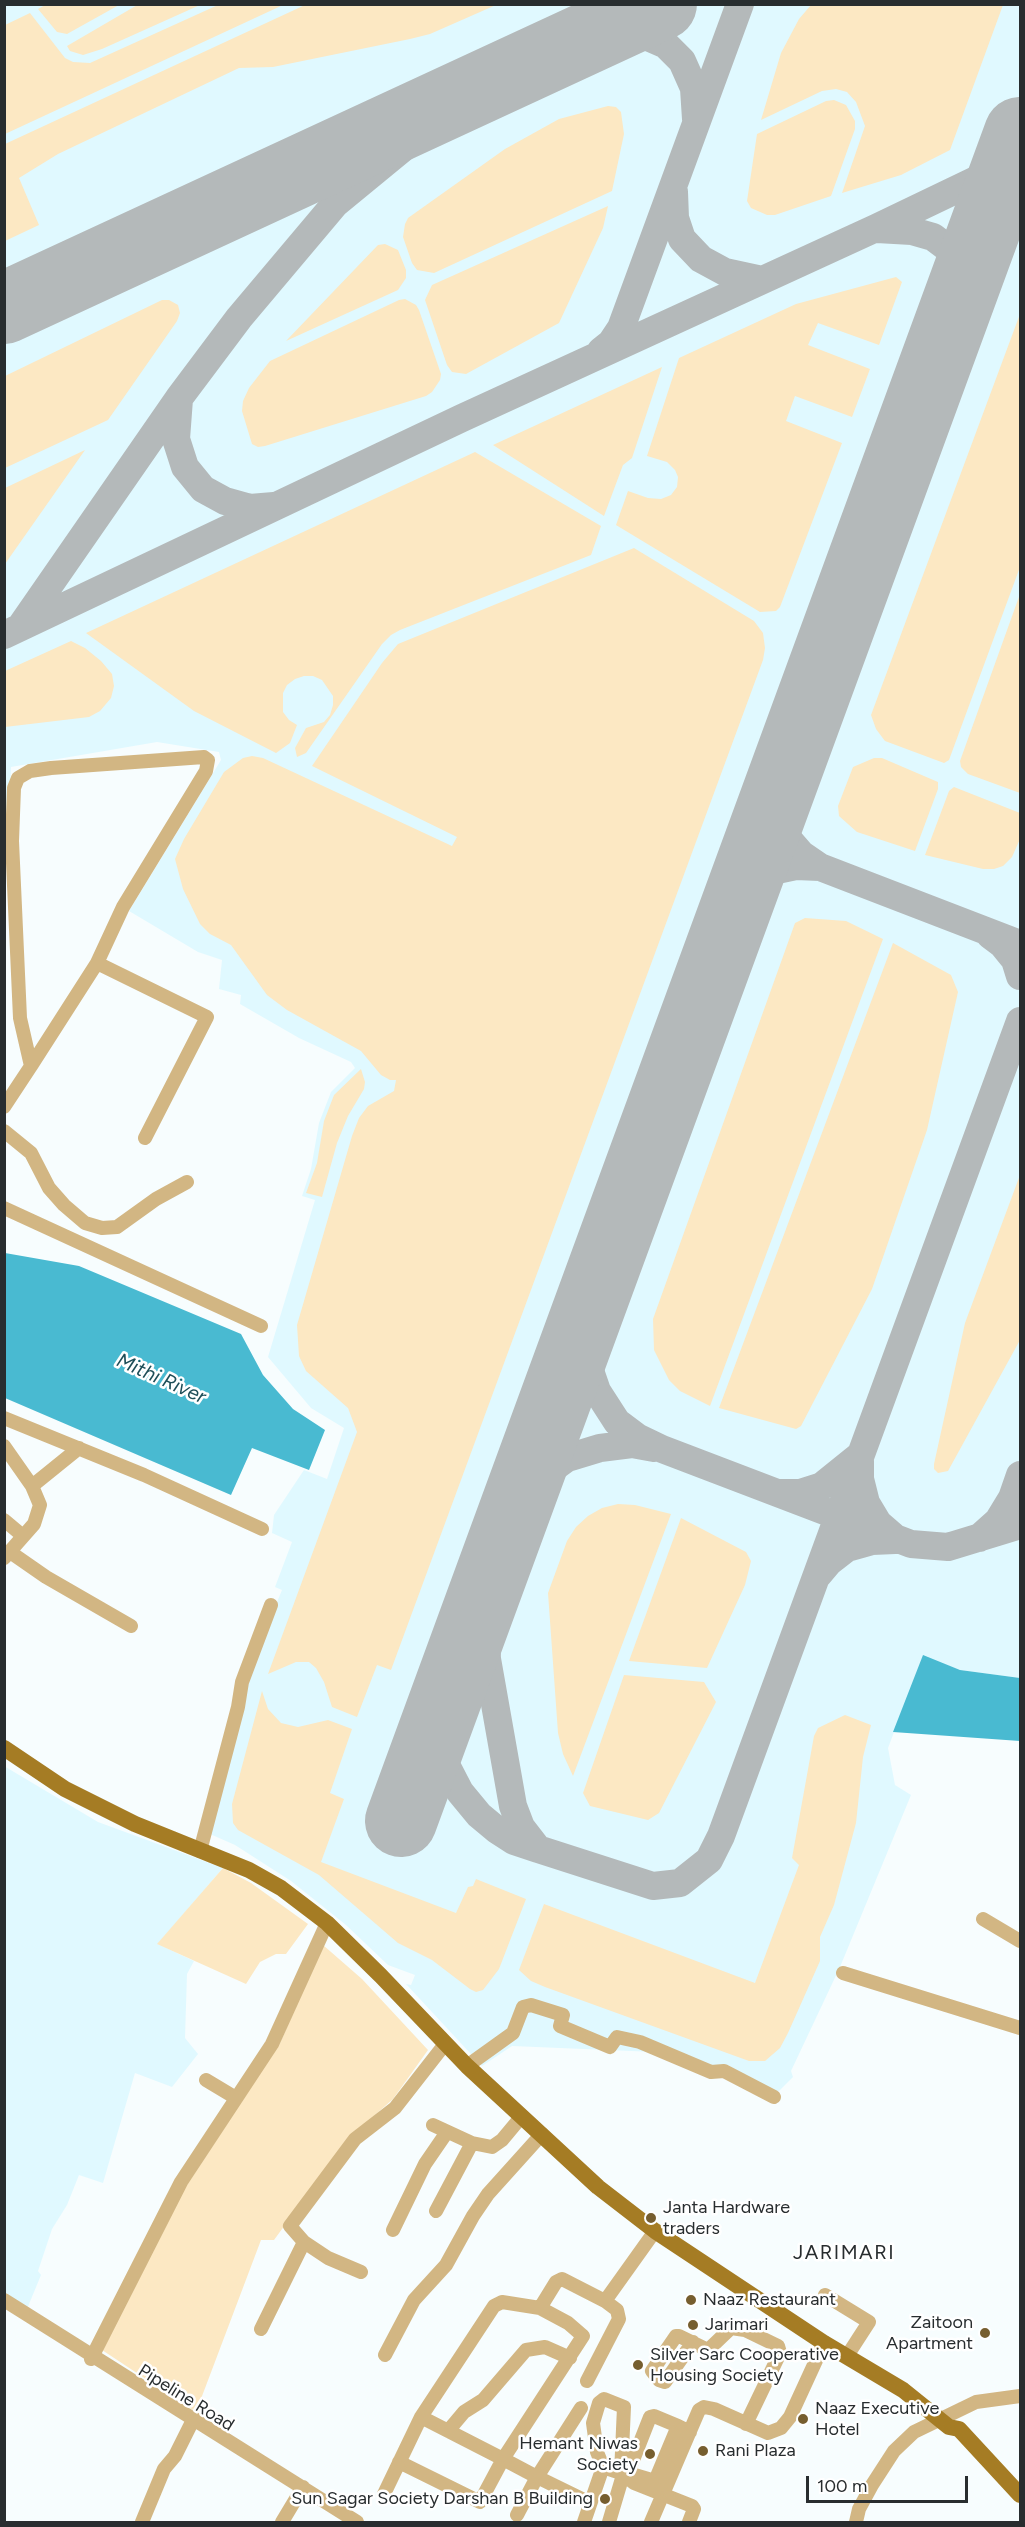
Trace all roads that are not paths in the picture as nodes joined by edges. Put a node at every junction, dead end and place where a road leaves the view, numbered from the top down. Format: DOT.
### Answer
graph roads {
  1 [pos="97,963"];
  2 [pos="31,1066"];
  3 [pos="4,1107"];
  4 [pos="4,1131"];
  5 [pos="145,1138"];
  6 [pos="187,1182"];
  7 [pos="4,1209"];
  8 [pos="261,1326"];
  9 [pos="4,1418"];
  10 [pos="4,1446"];
  11 [pos="79,1448"];
  12 [pos="32,1486"];
  13 [pos="4,1520"];
  14 [pos="262,1529"];
  15 [pos="23,1536"];
  16 [pos="7,1555"];
  17 [pos="271,1605"];
  18 [pos="131,1626"];
  19 [pos="4,1748"];
  20 [pos="200,1851"];
  21 [pos="983,1919"];
  22 [pos="327,1923"];
  23 [pos="1020,1941"];
  24 [pos="843,1973"];
  25 [pos="1020,2028"];
  26 [pos="445,2044"];
  27 [pos="468,2067"];
  28 [pos="206,2080"];
  29 [pos="774,2097"];
  30 [pos="236,2098"];
  31 [pos="522,2116"];
  32 [pos="433,2125"];
  33 [pos="447,2133"];
  34 [pos="542,2134"];
  35 [pos="472,2143"];
  36 [pos="436,2211"];
  37 [pos="393,2230"];
  38 [pos="655,2231"];
  39 [pos="304,2242"];
  40 [pos="361,2271"];
  41 [pos="825,2295"];
  42 [pos="4,2300"];
  43 [pos="605,2301"];
  44 [pos="4,2306"];
  45 [pos="540,2308"];
  46 [pos="27,2317"];
  47 [pos="261,2329"];
  48 [pos="693,2342"];
  49 [pos="824,2343"];
  50 [pos="385,2355"];
  51 [pos="847,2356"];
  52 [pos="92,2357"];
  53 [pos="570,2358"];
  54 [pos="587,2381"];
  55 [pos="1020,2396"];
  56 [pos="581,2408"];
  57 [pos="421,2417"];
  58 [pos="193,2421"];
  59 [pos="944,2422"];
  60 [pos="746,2424"];
  61 [pos="684,2429"];
  62 [pos="448,2431"];
  63 [pos="503,2459"];
  64 [pos="399,2462"];
  65 [pos="603,2467"];
  66 [pos="622,2474"];
  67 [pos="537,2477"];
  68 [pos="640,2481"];
  69 [pos="302,2490"];
  70 [pos="384,2494"];
  71 [pos="662,2494"];
  72 [pos="1020,2495"];
  73 [pos="582,2499"];
  74 [pos="1020,2510"];
  75 [pos="517,2515"];
  76 [pos="142,2523"];
  77 [pos="282,2523"];
  78 [pos="347,2523"];
  79 [pos="357,2523"];
  80 [pos="584,2523"];
  81 [pos="609,2523"];
  82 [pos="651,2523"];
  83 [pos="689,2523"];
  84 [pos="856,2523"];
  1 -- 2 [label="street"];
  1 -- 2 [label="street"];
  1 -- 5 [label="street"];
  2 -- 3 [label="street"];
  4 -- 6 [label="street"];
  7 -- 8 [label="street"];
  9 -- 11 [label="street"];
  10 -- 12 [label="street"];
  11 -- 12 [label="street"];
  11 -- 14 [label="street"];
  12 -- 15 [label="street"];
  13 -- 15 [label="street"];
  15 -- 16 [label="street"];
  16 -- 18 [label="street"];
  17 -- 20 [label="street"];
  19 -- 20 [label="main road"];
  20 -- 22 [label="main road"];
  21 -- 23 [label="street"];
  22 -- 26 [label="main road"];
  22 -- 30 [label="street"];
  24 -- 25 [label="street"];
  26 -- 27 [label="main road"];
  26 -- 39 [label="street"];
  27 -- 29 [label="street"];
  27 -- 31 [label="main road"];
  28 -- 30 [label="street"];
  30 -- 52 [label="street"];
  31 -- 34 [label="main road"];
  31 -- 35 [label="street"];
  32 -- 33 [label="street"];
  33 -- 35 [label="street"];
  33 -- 37 [label="street"];
  34 -- 38 [label="main road"];
  34 -- 50 [label="street"];
  35 -- 36 [label="street"];
  38 -- 43 [label="street"];
  38 -- 49 [label="main road"];
  39 -- 40 [label="street"];
  39 -- 47 [label="street"];
  41 -- 51 [label="street"];
  42 -- 46 [label="street"];
  43 -- 45 [label="street"];
  43 -- 54 [label="street"];
  44 -- 46 [label="street"];
  45 -- 53 [label="street"];
  45 -- 57 [label="street"];
  46 -- 52 [label="street, Pipeline Road"];
  48 -- 60 [label="street"];
  49 -- 51 [label="main road"];
  49 -- 60 [label="street"];
  51 -- 59 [label="main road"];
  52 -- 58 [label="street, Pipeline Road"];
  53 -- 62 [label="street"];
  53 -- 63 [label="street"];
  55 -- 59 [label="street"];
  56 -- 67 [label="street"];
  57 -- 62 [label="street"];
  57 -- 64 [label="street"];
  58 -- 69 [label="street, Pipeline Road"];
  58 -- 76 [label="street"];
  59 -- 72 [label="main road"];
  59 -- 74 [label="main road"];
  59 -- 84 [label="street"];
  60 -- 61 [label="street"];
  61 -- 68 [label="street"];
  61 -- 68 [label="street"];
  61 -- 71 [label="street"];
  62 -- 63 [label="street"];
  63 -- 64 [label="street"];
  63 -- 67 [label="street"];
  64 -- 70 [label="street"];
  65 -- 66 [label="street"];
  65 -- 66 [label="street"];
  65 -- 80 [label="street"];
  66 -- 68 [label="street"];
  66 -- 81 [label="street"];
  67 -- 73 [label="street"];
  67 -- 75 [label="street"];
  68 -- 71 [label="street"];
  69 -- 77 [label="street"];
  69 -- 78 [label="street, Pipeline Road"];
  69 -- 79 [label="street"];
  71 -- 82 [label="street"];
  71 -- 83 [label="street"];
}
